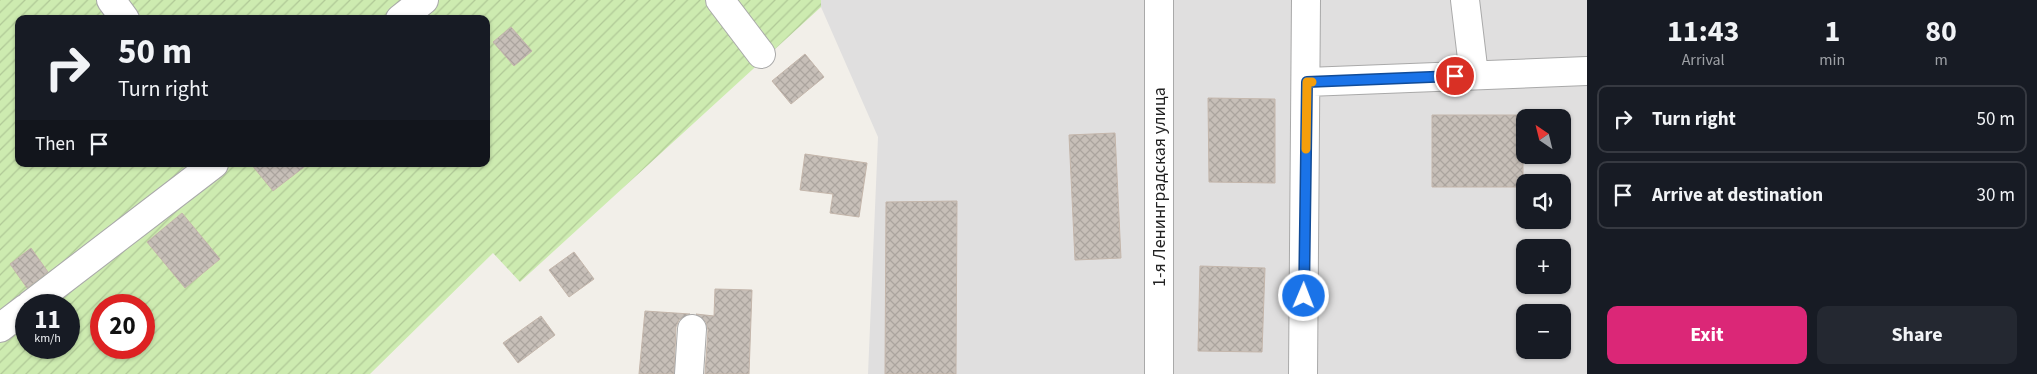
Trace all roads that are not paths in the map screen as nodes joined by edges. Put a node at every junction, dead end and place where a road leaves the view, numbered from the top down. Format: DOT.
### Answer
graph roads {
  1 [pos="111,0"];
  2 [pos="424,0"];
  3 [pos="720,0"];
  4 [pos="1159,0"];
  5 [pos="1306,0"];
  6 [pos="1465,0"];
  7 [pos="122,15"];
  8 [pos="405,15"];
  9 [pos="761,54"];
  10 [pos="1587,71"];
  11 [pos="1474,75"];
  12 [pos="1307,82"];
  13 [pos="210,167"];
  14 [pos="44,294"];
  15 [pos="15,316"];
  16 [pos="0,328"];
  17 [pos="692,329"];
  18 [pos="689,374"];
  19 [pos="1159,374"];
  20 [pos="1303,374"];
  1 -- 7 [label="street"];
  2 -- 8 [label="street"];
  3 -- 9 [label="street"];
  4 -- 19 [label="street, 1-я Ленинградская улица"];
  5 -- 12 [label="street"];
  6 -- 11 [label="street"];
  10 -- 11 [label="street"];
  11 -- 12 [label="street"];
  12 -- 20 [label="street"];
  13 -- 14 [label="street"];
  15 -- 16 [label="street"];
  17 -- 18 [label="street"];
}
